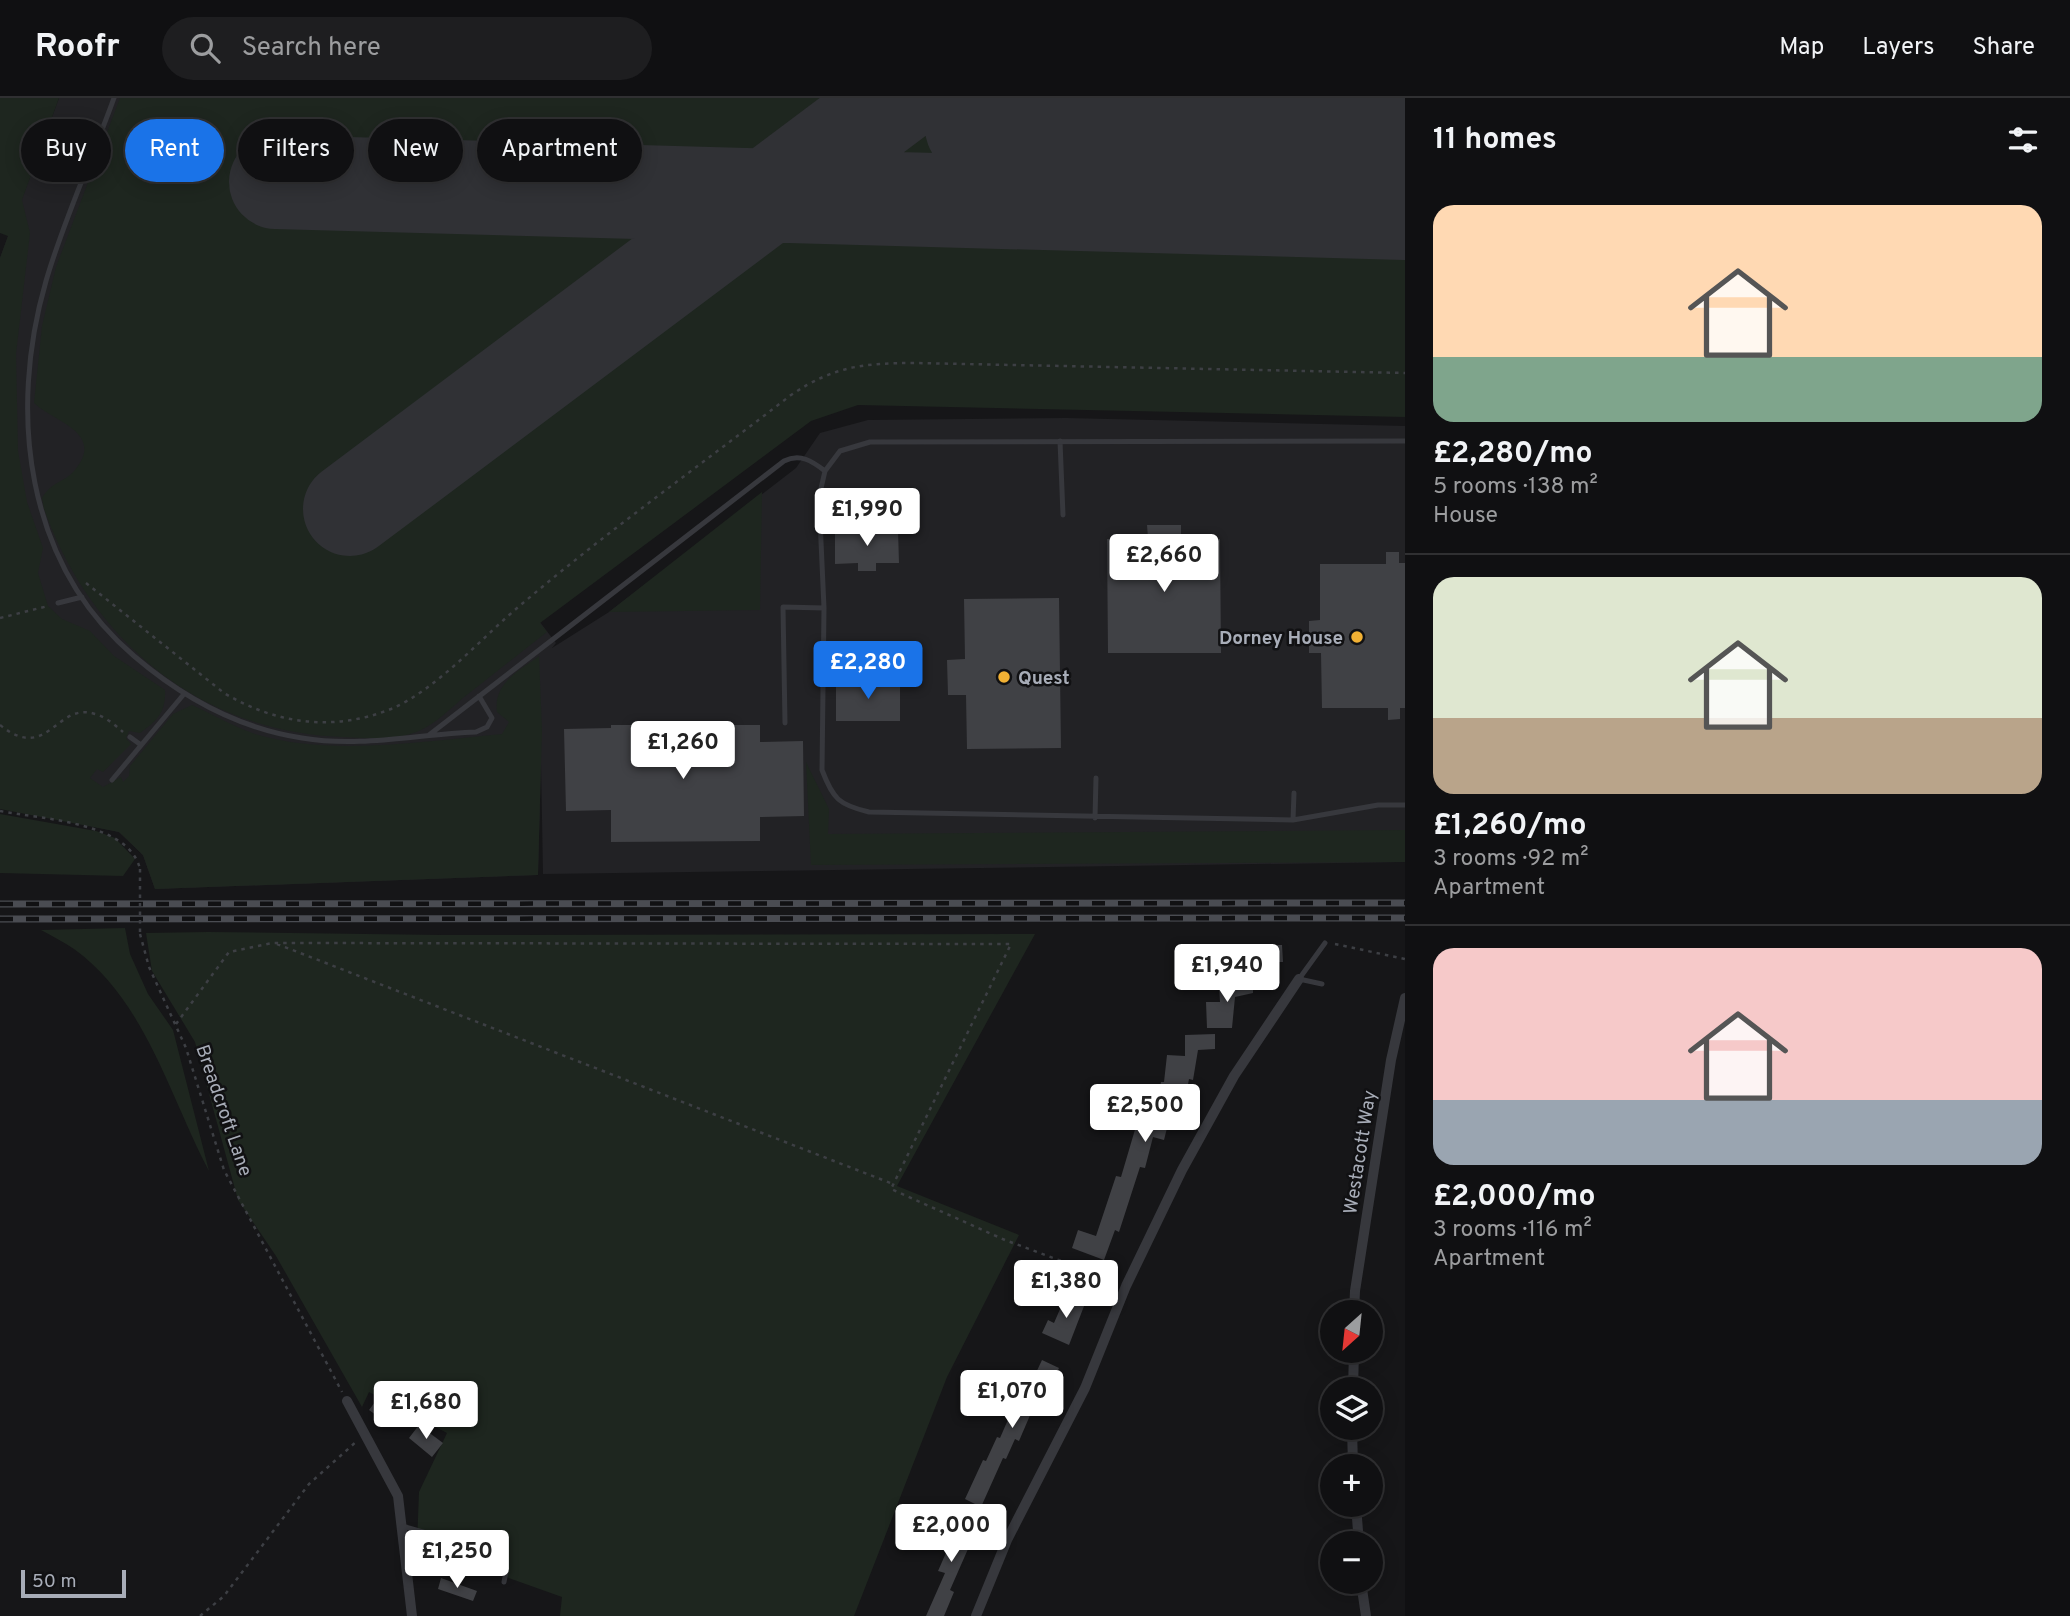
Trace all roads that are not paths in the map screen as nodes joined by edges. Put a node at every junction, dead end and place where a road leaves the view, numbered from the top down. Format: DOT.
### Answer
graph roads {
  1 [pos="114,98"];
  2 [pos="1060,441"];
  3 [pos="1405,441"];
  4 [pos="825,471"];
  5 [pos="1063,515"];
  6 [pos="82,597"];
  7 [pos="58,603"];
  8 [pos="824,608"];
  9 [pos="184,694"];
  10 [pos="479,696"];
  11 [pos="785,723"];
  12 [pos="130,737"];
  13 [pos="426,737"];
  14 [pos="141,745"];
  15 [pos="1096,778"];
  16 [pos="112,780"];
  17 [pos="1294,793"];
  18 [pos="1405,805"];
  19 [pos="1095,818"];
  20 [pos="1293,820"];
  21 [pos="1325,943"];
  22 [pos="1299,979"];
  23 [pos="1322,984"];
  24 [pos="1405,998"];
  25 [pos="1355,1300"];
  26 [pos="347,1401"];
  27 [pos="401,1526"];
  28 [pos="504,1582"];
  29 [pos="1363,1594"];
  30 [pos="412,1616"];
  31 [pos="976,1616"];
  32 [pos="1366,1616"];
  1 -- 6 [label="lane"];
  2 -- 3 [label="lane"];
  2 -- 4 [label="lane"];
  2 -- 5 [label="lane"];
  4 -- 8 [label="lane"];
  4 -- 10 [label="lane"];
  6 -- 7 [label="lane"];
  6 -- 9 [label="lane"];
  8 -- 11 [label="lane"];
  8 -- 19 [label="lane"];
  9 -- 13 [label="lane"];
  9 -- 14 [label="lane"];
  10 -- 13 [label="lane"];
  10 -- 13 [label="lane"];
  12 -- 14 [label="lane"];
  14 -- 16 [label="lane"];
  15 -- 19 [label="lane"];
  17 -- 20 [label="lane"];
  18 -- 20 [label="lane"];
  19 -- 20 [label="lane"];
  21 -- 22 [label="lane"];
  22 -- 23 [label="lane"];
  22 -- 31 [label="street"];
  24 -- 25 [label="street, Westacott Way"];
  26 -- 27 [label="street"];
  27 -- 28 [label="lane"];
  27 -- 30 [label="street"];
  29 -- 32 [label="street"];
}
